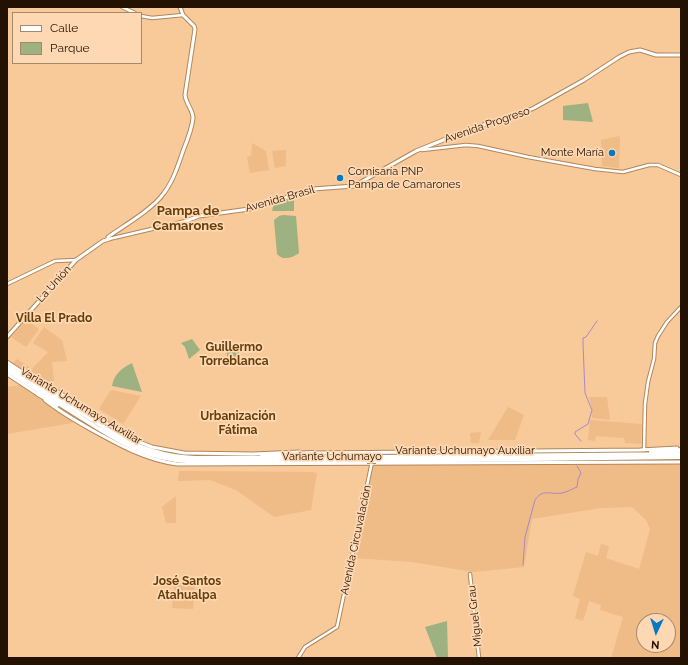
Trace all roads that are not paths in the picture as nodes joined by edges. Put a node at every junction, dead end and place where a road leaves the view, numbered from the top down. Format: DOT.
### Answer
graph roads {
  1 [pos="122,7"];
  2 [pos="180,7"];
  3 [pos="133,12"];
  4 [pos="183,15"];
  5 [pos="142,16"];
  6 [pos="681,55"];
  7 [pos="420,149"];
  8 [pos="681,175"];
  9 [pos="359,184"];
  10 [pos="186,222"];
  11 [pos="108,239"];
  12 [pos="76,260"];
  13 [pos="7,284"];
  14 [pos="681,307"];
  15 [pos="7,337"];
  16 [pos="7,362"];
  17 [pos="7,366"];
  18 [pos="7,370"];
  19 [pos="7,374"];
  20 [pos="48,389"];
  21 [pos="38,394"];
  22 [pos="93,425"];
  23 [pos="104,428"];
  24 [pos="681,449"];
  25 [pos="644,450"];
  26 [pos="372,452"];
  27 [pos="314,453"];
  28 [pos="640,454"];
  29 [pos="681,454"];
  30 [pos="252,457"];
  31 [pos="367,459"];
  32 [pos="376,459"];
  33 [pos="681,459"];
  34 [pos="177,464"];
  35 [pos="372,464"];
  36 [pos="470,574"];
  37 [pos="298,658"];
  38 [pos="479,658"];
  1 -- 3 [label="street"];
  2 -- 4 [label="main road, La Unión"];
  4 -- 5 [label="street"];
  4 -- 11 [label="main road, La Unión"];
  6 -- 7 [label="main road, Avenida Progreso"];
  7 -- 8 [label="street"];
  7 -- 9 [label="main road, Avenida Progreso"];
  9 -- 10 [label="main road, Avenida Brasil"];
  10 -- 11 [label="street, Avenida Brasil"];
  11 -- 12 [label="main road, La Unión"];
  12 -- 13 [label="street"];
  12 -- 15 [label="main road, La Unión"];
  14 -- 25 [label="street"];
  16 -- 20 [label="main road, Variante Uchumayo Auxiliar"];
  17 -- 23 [label="highway, Variante Uchumayo"];
  18 -- 22 [label="highway, Variante Uchumayo"];
  19 -- 21 [label="main road, Variante Uchumayo Auxiliar"];
  20 -- 23 [label="highway"];
  20 -- 27 [label="main road, Variante Uchumayo Auxiliar"];
  21 -- 22 [label="highway"];
  21 -- 34 [label="main road, Variante Uchumayo Auxiliar"];
  22 -- 31 [label="highway, Variante Uchumayo"];
  23 -- 30 [label="highway, Variante Uchumayo"];
  24 -- 25 [label="main road"];
  24 -- 28 [label="highway"];
  25 -- 26 [label="main road, Variante Uchumayo Auxiliar"];
  26 -- 27 [label="main road, Variante Uchumayo Auxiliar"];
  26 -- 35 [label="street, Avenida Circuvalación"];
  27 -- 30 [label="highway"];
  28 -- 29 [label="highway, Variante Uchumayo"];
  28 -- 32 [label="highway, Variante Uchumayo"];
  30 -- 31 [label="highway, Variante Uchumayo"];
  31 -- 32 [label="highway, Variante Uchumayo, bridge"];
  32 -- 33 [label="highway, Variante Uchumayo"];
  33 -- 35 [label="main road, Variante Uchumayo"];
  34 -- 35 [label="main road, Variante Uchumayo"];
  35 -- 37 [label="street, Avenida Circuvalación"];
  36 -- 38 [label="street, Miguel Grau"];
}
